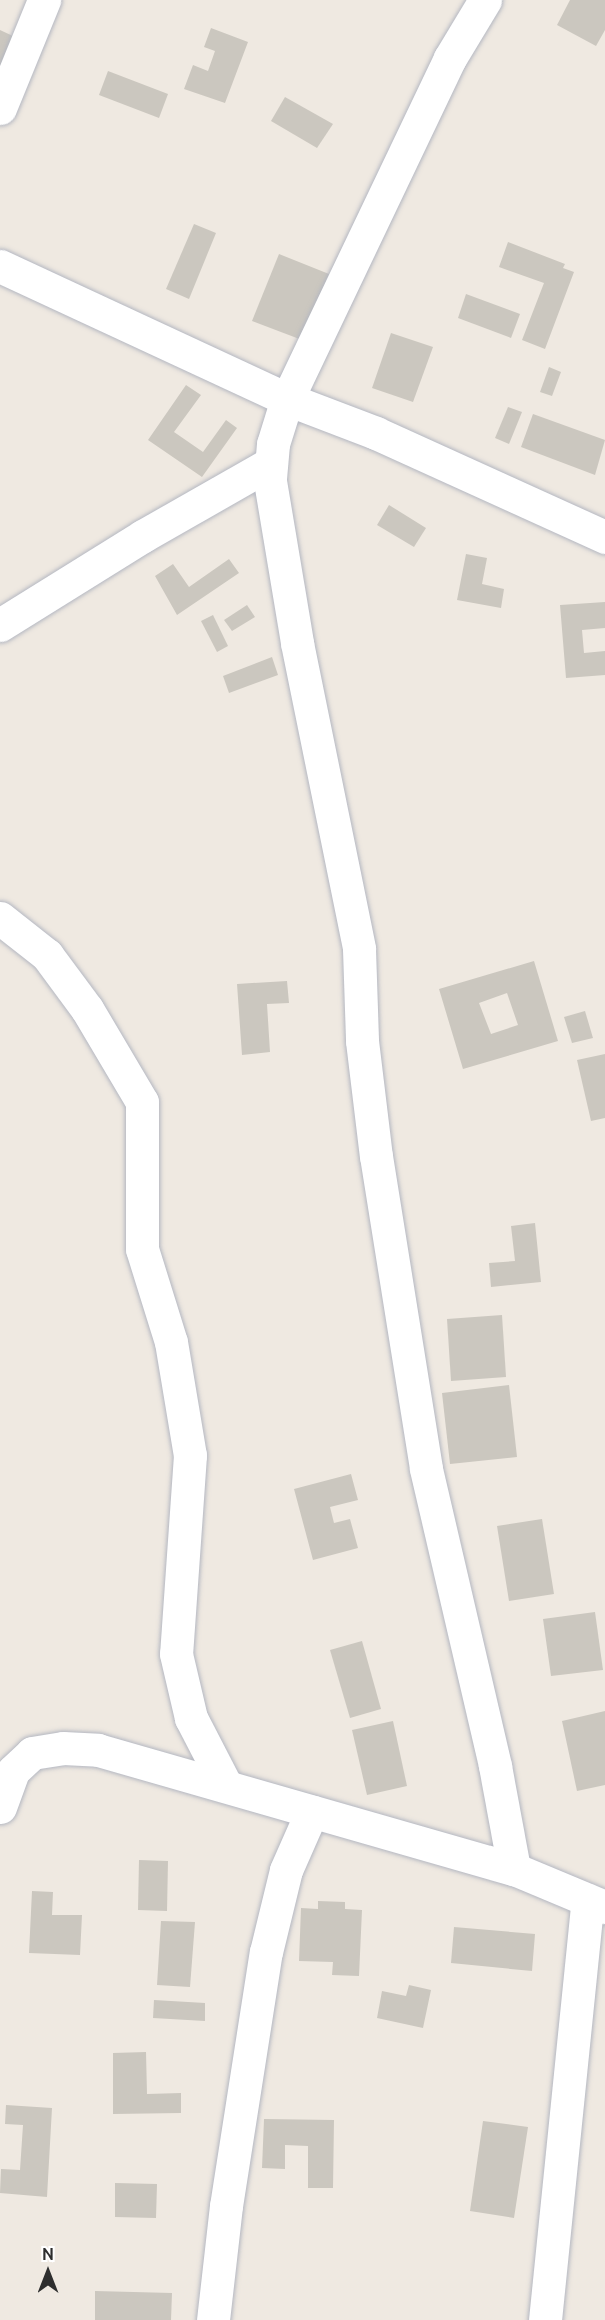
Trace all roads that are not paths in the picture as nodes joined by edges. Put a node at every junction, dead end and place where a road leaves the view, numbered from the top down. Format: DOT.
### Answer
graph roads {
  1 [pos="44,0"];
  2 [pos="485,0"];
  3 [pos="0,108"];
  4 [pos="0,266"];
  5 [pos="287,399"];
  6 [pos="271,463"];
  7 [pos="605,537"];
  8 [pos="0,625"];
  9 [pos="0,918"];
  10 [pos="11,1752"];
  11 [pos="225,1784"];
  12 [pos="0,1807"];
  13 [pos="312,1811"];
  14 [pos="514,1869"];
  15 [pos="597,1903"];
  16 [pos="213,2320"];
  17 [pos="545,2320"];
  1 -- 3 [label="street"];
  2 -- 5 [label="street"];
  4 -- 5 [label="street"];
  5 -- 6 [label="street"];
  5 -- 7 [label="street"];
  6 -- 8 [label="street"];
  6 -- 14 [label="street"];
  9 -- 11 [label="street"];
  10 -- 11 [label="street"];
  10 -- 12 [label="street"];
  11 -- 13 [label="street"];
  13 -- 14 [label="street"];
  13 -- 16 [label="street"];
  14 -- 15 [label="street"];
  15 -- 17 [label="street"];
}
